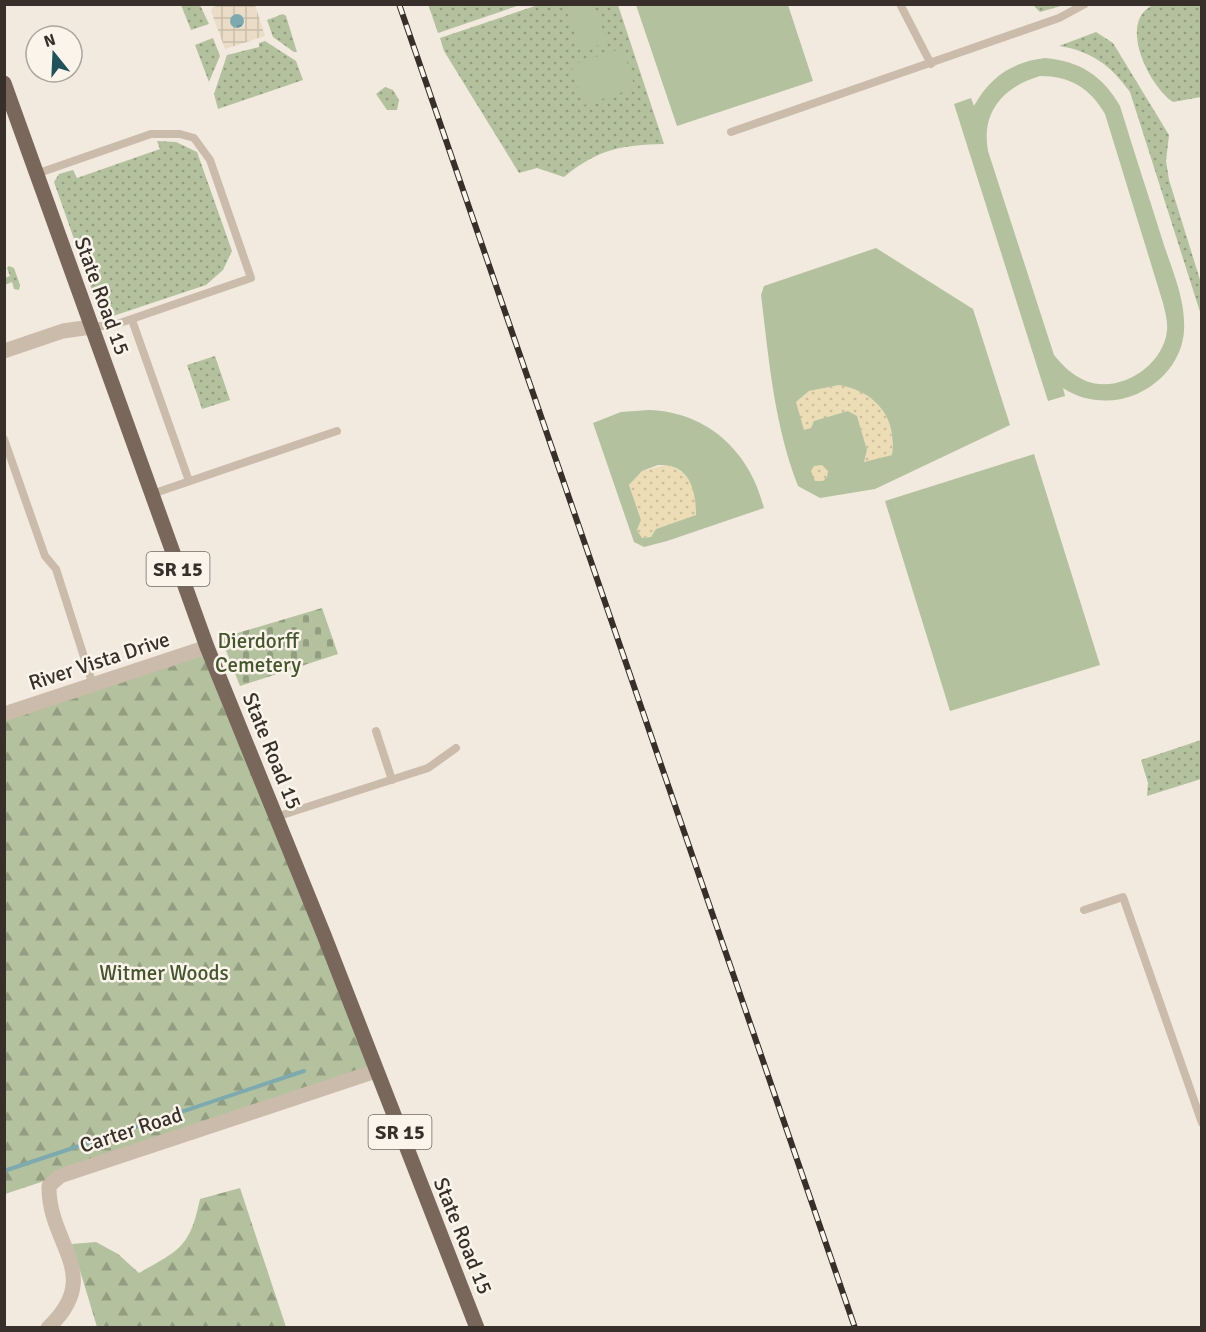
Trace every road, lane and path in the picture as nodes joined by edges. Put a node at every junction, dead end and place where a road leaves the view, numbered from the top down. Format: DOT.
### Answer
graph roads {
  1 [pos="900,4"];
  2 [pos="1085,4"];
  3 [pos="930,64"];
  4 [pos="4,83"];
  5 [pos="731,132"];
  6 [pos="36,174"];
  7 [pos="132,320"];
  8 [pos="91,327"];
  9 [pos="4,351"];
  10 [pos="337,431"];
  11 [pos="4,439"];
  12 [pos="189,481"];
  13 [pos="150,494"];
  14 [pos="207,647"];
  15 [pos="93,685"];
  16 [pos="4,714"];
  17 [pos="376,731"];
  18 [pos="456,748"];
  19 [pos="392,780"];
  20 [pos="276,817"];
  21 [pos="1084,910"];
  22 [pos="376,1071"];
  23 [pos="1202,1123"];
  24 [pos="48,1328"];
  25 [pos="477,1328"];
  1 -- 3 [label="lane"];
  2 -- 3 [label="lane"];
  3 -- 5 [label="lane"];
  4 -- 6 [label="main road, State Road 15 / SR 15"];
  6 -- 7 [label="lane"];
  6 -- 8 [label="main road, State Road 15 / SR 15"];
  7 -- 8 [label="lane"];
  7 -- 12 [label="lane"];
  8 -- 9 [label="street"];
  8 -- 13 [label="main road, State Road 15 / SR 15"];
  10 -- 12 [label="lane"];
  11 -- 15 [label="lane"];
  12 -- 13 [label="lane"];
  13 -- 14 [label="main road, State Road 15 / SR 15"];
  14 -- 15 [label="street, River Vista Drive"];
  14 -- 20 [label="main road, State Road 15 / SR 15"];
  15 -- 16 [label="street, River Vista Drive"];
  17 -- 19 [label="lane"];
  18 -- 19 [label="lane"];
  19 -- 20 [label="lane"];
  20 -- 22 [label="main road, State Road 15 / SR 15"];
  21 -- 23 [label="lane"];
  22 -- 24 [label="street, Carter Road"];
  22 -- 25 [label="main road, State Road 15 / SR 15"];
}
